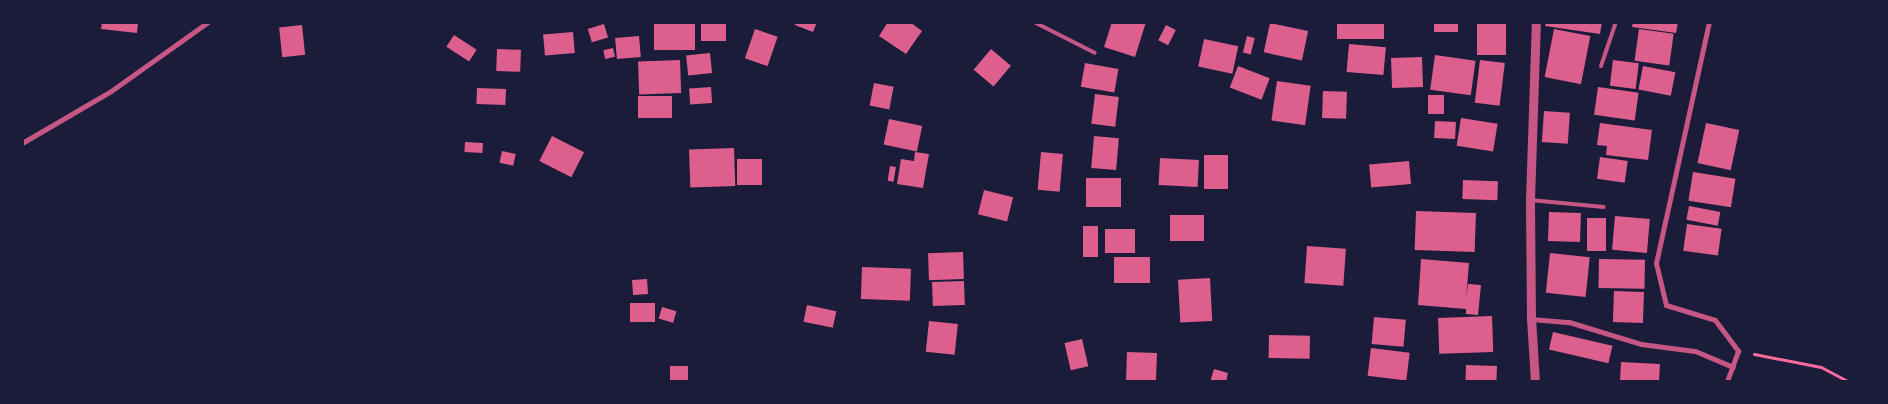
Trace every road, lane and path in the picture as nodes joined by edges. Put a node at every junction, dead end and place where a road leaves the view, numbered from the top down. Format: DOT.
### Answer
graph roads {
  1 [pos="208,22"];
  2 [pos="1034,22"];
  3 [pos="1536,22"];
  4 [pos="1616,22"];
  5 [pos="1709,22"];
  6 [pos="1095,53"];
  7 [pos="1601,66"];
  8 [pos="22,143"];
  9 [pos="1530,200"];
  10 [pos="1604,207"];
  11 [pos="1532,319"];
  12 [pos="1738,351"];
  13 [pos="1733,367"];
  14 [pos="1535,382"];
  15 [pos="1728,382"];
  16 [pos="1849,382"];
  1 -- 8 [label="street"];
  2 -- 6 [label="lane"];
  3 -- 9 [label="street"];
  4 -- 7 [label="lane"];
  5 -- 12 [label="street"];
  9 -- 10 [label="lane"];
  9 -- 11 [label="street"];
  11 -- 13 [label="street"];
  11 -- 14 [label="street"];
  12 -- 13 [label="street"];
  12 -- 16 [label="path"];
  13 -- 15 [label="street"];
}
